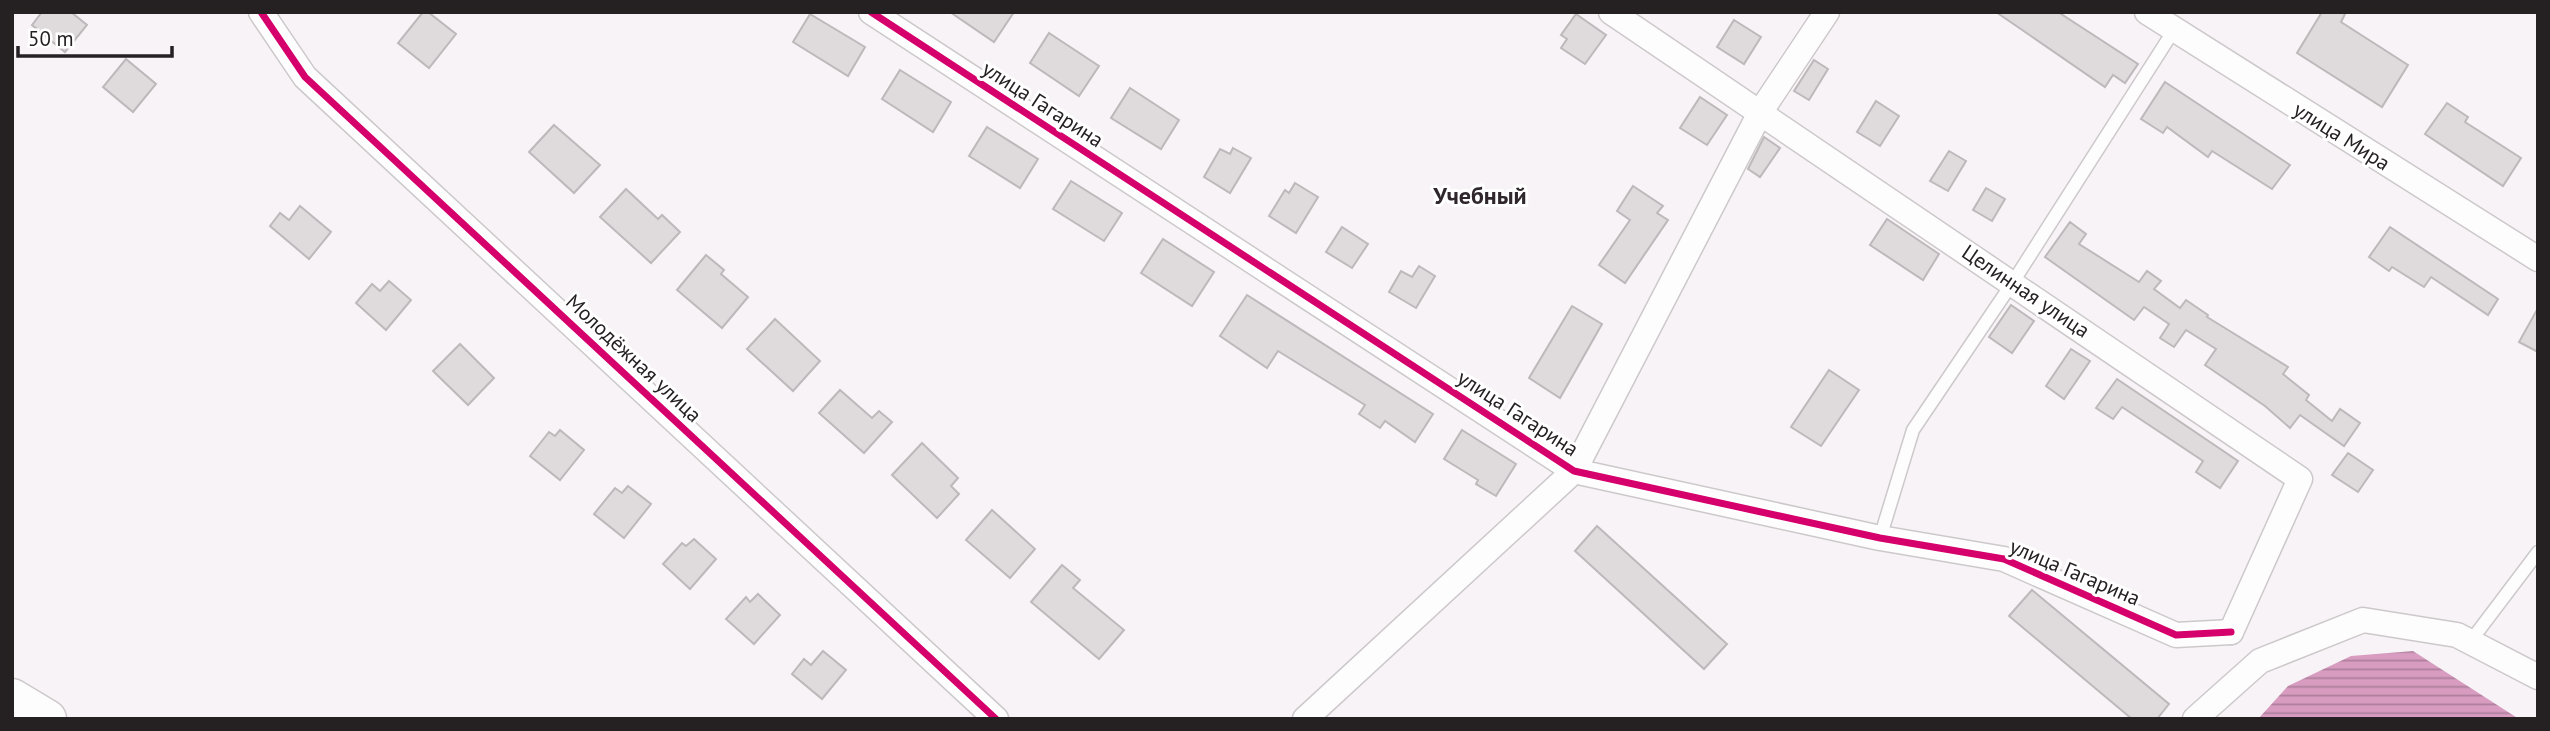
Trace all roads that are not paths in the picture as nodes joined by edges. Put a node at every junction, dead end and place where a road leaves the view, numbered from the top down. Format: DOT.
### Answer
graph roads {
  1 [pos="261,12"];
  2 [pos="871,12"];
  3 [pos="1611,12"];
  4 [pos="1827,12"];
  5 [pos="2147,12"];
  6 [pos="2174,30"];
  7 [pos="1761,111"];
  8 [pos="2538,259"];
  9 [pos="2013,282"];
  10 [pos="1574,471"];
  11 [pos="1881,538"];
  12 [pos="2538,552"];
  13 [pos="2231,632"];
  14 [pos="2470,642"];
  15 [pos="2260,661"];
  16 [pos="2538,677"];
  17 [pos="12,698"];
  18 [pos="47,719"];
  19 [pos="996,719"];
  20 [pos="1305,719"];
  21 [pos="2195,719"];
  1 -- 19 [label="street, Молодёжная улица"];
  2 -- 10 [label="street, улица Гагарина"];
  3 -- 7 [label="street, Целинная улица"];
  4 -- 7 [label="street"];
  5 -- 6 [label="street, улица Мира"];
  6 -- 8 [label="street, улица Мира"];
  6 -- 9 [label="lane"];
  7 -- 9 [label="street, Целинная улица"];
  7 -- 10 [label="street"];
  9 -- 11 [label="lane"];
  9 -- 13 [label="street, Целинная улица"];
  10 -- 11 [label="street, улица Гагарина"];
  10 -- 20 [label="street"];
  11 -- 13 [label="street, улица Гагарина"];
  12 -- 14 [label="lane"];
  13 -- 15 [label="street"];
  14 -- 15 [label="street"];
  14 -- 16 [label="street"];
  15 -- 21 [label="street"];
  17 -- 18 [label="highway"];
}
